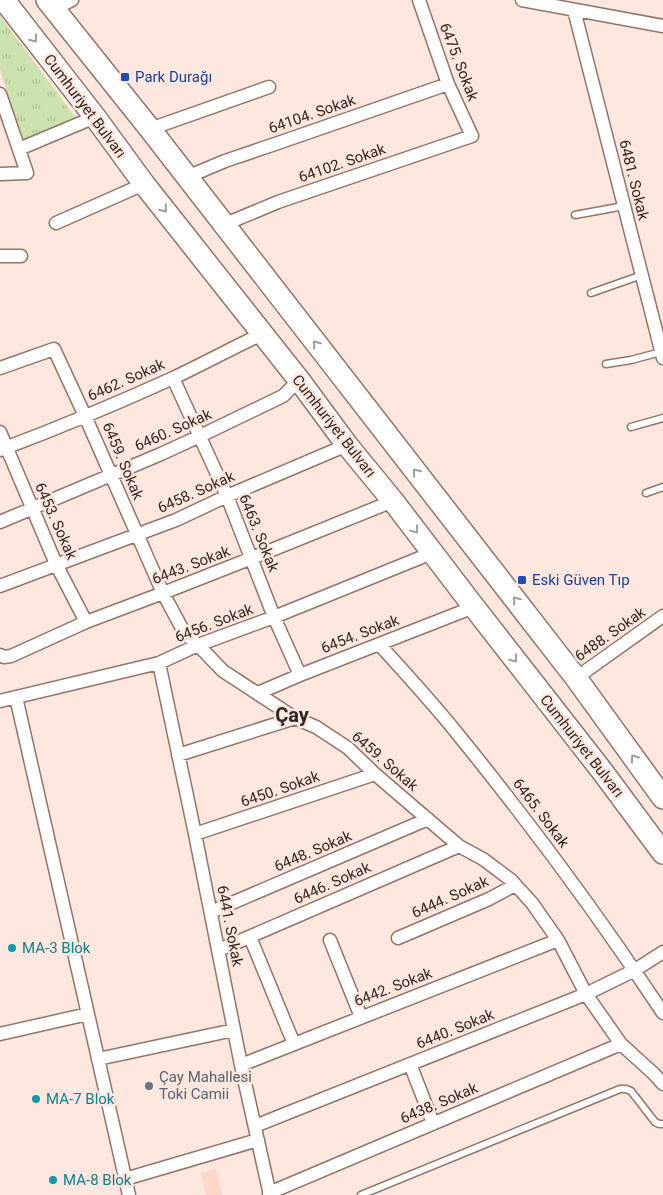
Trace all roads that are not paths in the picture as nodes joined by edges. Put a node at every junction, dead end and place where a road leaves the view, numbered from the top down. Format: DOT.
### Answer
graph roads {
  1 [pos="4,0"];
  2 [pos="419,0"];
  3 [pos="522,0"];
  4 [pos="58,3"];
  5 [pos="574,10"];
  6 [pos="663,26"];
  7 [pos="448,84"];
  8 [pos="268,87"];
  9 [pos="0,94"];
  10 [pos="94,117"];
  11 [pos="150,129"];
  12 [pos="472,136"];
  13 [pos="19,149"];
  14 [pos="0,174"];
  15 [pos="187,177"];
  16 [pos="144,184"];
  17 [pos="624,206"];
  18 [pos="575,215"];
  19 [pos="56,222"];
  20 [pos="224,225"];
  21 [pos="0,256"];
  22 [pos="21,256"];
  23 [pos="642,275"];
  24 [pos="591,293"];
  25 [pos="262,334"];
  26 [pos="662,355"];
  27 [pos="606,364"];
  28 [pos="0,368"];
  29 [pos="173,378"];
  30 [pos="299,380"];
  31 [pos="85,416"];
  32 [pos="663,418"];
  33 [pos="631,427"];
  34 [pos="0,432"];
  35 [pos="200,436"];
  36 [pos="347,445"];
  37 [pos="3,449"];
  38 [pos="111,475"];
  39 [pos="663,487"];
  40 [pos="646,493"];
  41 [pos="227,496"];
  42 [pos="393,501"];
  43 [pos="32,508"];
  44 [pos="0,522"];
  45 [pos="136,534"];
  46 [pos="432,553"];
  47 [pos="252,558"];
  48 [pos="56,564"];
  49 [pos="0,586"];
  50 [pos="163,593"];
  51 [pos="474,607"];
  52 [pos="663,616"];
  53 [pos="274,617"];
  54 [pos="86,622"];
  55 [pos="379,644"];
  56 [pos="198,645"];
  57 [pos="0,655"];
  58 [pos="158,662"];
  59 [pos="300,675"];
  60 [pos="576,678"];
  61 [pos="258,693"];
  62 [pos="16,697"];
  63 [pos="0,701"];
  64 [pos="295,718"];
  65 [pos="178,755"];
  66 [pos="375,774"];
  67 [pos="663,798"];
  68 [pos="428,819"];
  69 [pos="196,834"];
  70 [pos="459,846"];
  71 [pos="663,853"];
  72 [pos="515,885"];
  73 [pos="211,912"];
  74 [pos="250,937"];
  75 [pos="398,938"];
  76 [pos="330,940"];
  77 [pos="558,940"];
  78 [pos="219,950"];
  79 [pos="663,952"];
  80 [pos="635,970"];
  81 [pos="586,994"];
  82 [pos="663,1013"];
  83 [pos="88,1014"];
  84 [pos="361,1017"];
  85 [pos="234,1030"];
  86 [pos="0,1034"];
  87 [pos="294,1044"];
  88 [pos="621,1044"];
  89 [pos="98,1059"];
  90 [pos="410,1064"];
  91 [pos="241,1065"];
  92 [pos="663,1084"];
  93 [pos="433,1123"];
  94 [pos="663,1124"];
  95 [pos="255,1126"];
  96 [pos="258,1140"];
  97 [pos="125,1178"];
  98 [pos="270,1194"];
  99 [pos="128,1195"];
  100 [pos="361,1195"];
  1 -- 10 [label="highway, Cumhuriyet Bulvarı, one-way"];
  2 -- 7 [label="street, 6475. Sokak"];
  3 -- 5 [label="street"];
  4 -- 11 [label="highway"];
  5 -- 6 [label="street"];
  5 -- 17 [label="street, 6481. Sokak"];
  7 -- 12 [label="street, 6475. Sokak"];
  7 -- 15 [label="street, 64104. Sokak"];
  8 -- 11 [label="street"];
  9 -- 13 [label="street"];
  10 -- 13 [label="street"];
  10 -- 16 [label="highway, Cumhuriyet Bulvarı"];
  11 -- 15 [label="highway"];
  12 -- 20 [label="street, 64102. Sokak"];
  13 -- 14 [label="street"];
  15 -- 20 [label="highway"];
  16 -- 19 [label="street"];
  16 -- 25 [label="highway, Cumhuriyet Bulvarı, one-way"];
  17 -- 18 [label="lane"];
  17 -- 23 [label="street, 6481. Sokak"];
  60 -- 20 [label="highway, one-way"];
  21 -- 22 [label="street"];
  23 -- 24 [label="lane"];
  23 -- 26 [label="street, 6481. Sokak"];
  25 -- 29 [label="street, 6462. Sokak"];
  25 -- 30 [label="highway, Cumhuriyet Bulvarı"];
  26 -- 27 [label="lane"];
  28 -- 31 [label="street, 6459. Sokak"];
  29 -- 31 [label="street, 6462. Sokak"];
  29 -- 35 [label="street, 6463. Sokak"];
  30 -- 35 [label="street, 6460. Sokak"];
  30 -- 36 [label="highway, Cumhuriyet Bulvarı"];
  31 -- 37 [label="street, 6462. Sokak"];
  31 -- 38 [label="street, 6459. Sokak"];
  32 -- 33 [label="lane"];
  34 -- 37 [label="street, 6453. Sokak"];
  35 -- 38 [label="street, 6460. Sokak"];
  35 -- 41 [label="street, 6463. Sokak"];
  36 -- 41 [label="street, 6458. Sokak"];
  36 -- 42 [label="highway, Cumhuriyet Bulvarı"];
  37 -- 43 [label="street, 6453. Sokak"];
  38 -- 43 [label="street, 6460. Sokak"];
  38 -- 45 [label="street, 6459. Sokak"];
  39 -- 40 [label="lane"];
  41 -- 45 [label="street, 6458. Sokak"];
  41 -- 47 [label="street, 6463. Sokak"];
  42 -- 46 [label="highway, Cumhuriyet Bulvarı, one-way"];
  42 -- 47 [label="street, 6443. Sokak"];
  43 -- 44 [label="street, 6460. Sokak"];
  43 -- 48 [label="street, 6453. Sokak"];
  45 -- 48 [label="street, 6458. Sokak"];
  45 -- 50 [label="street, 6459. Sokak"];
  46 -- 51 [label="highway, Cumhuriyet Bulvarı"];
  46 -- 53 [label="street, 6456. Sokak"];
  47 -- 50 [label="street, 6443. Sokak"];
  47 -- 53 [label="street, 6463. Sokak"];
  48 -- 49 [label="street, 6458. Sokak"];
  48 -- 54 [label="street, 6453. Sokak"];
  50 -- 54 [label="street, 6443. Sokak"];
  50 -- 56 [label="street, 6459. Sokak"];
  51 -- 55 [label="street, 6454. Sokak"];
  51 -- 71 [label="highway, Cumhuriyet Bulvarı, one-way"];
  52 -- 60 [label="street, 6488. Sokak"];
  53 -- 56 [label="street, 6456. Sokak"];
  53 -- 59 [label="street, 6463. Sokak"];
  54 -- 57 [label="street, 6443. Sokak"];
  55 -- 59 [label="street, 6454. Sokak"];
  55 -- 80 [label="street, 6465. Sokak"];
  56 -- 58 [label="street, 6456. Sokak"];
  56 -- 61 [label="street, 6459. Sokak"];
  58 -- 62 [label="street, 6456. Sokak"];
  58 -- 65 [label="street, 6441. Sokak"];
  59 -- 61 [label="street, 6454. Sokak"];
  67 -- 60 [label="highway, one-way"];
  61 -- 64 [label="street, 6459. Sokak"];
  62 -- 63 [label="street, 6456. Sokak"];
  62 -- 83 [label="street"];
  64 -- 65 [label="street"];
  64 -- 66 [label="street, 6459. Sokak"];
  65 -- 69 [label="street, 6441. Sokak"];
  66 -- 68 [label="street, 6459. Sokak"];
  66 -- 69 [label="street, 6450. Sokak"];
  68 -- 70 [label="street, 6459. Sokak"];
  68 -- 73 [label="street, 6448. Sokak"];
  69 -- 73 [label="street, 6441. Sokak"];
  70 -- 72 [label="street, 6459. Sokak"];
  70 -- 74 [label="street, 6446. Sokak"];
  72 -- 75 [label="street, 6444. Sokak"];
  72 -- 77 [label="street, 6459. Sokak"];
  73 -- 78 [label="street, 6441. Sokak"];
  74 -- 78 [label="street, 6446. Sokak"];
  74 -- 87 [label="street"];
  76 -- 84 [label="street"];
  77 -- 81 [label="street, 6459. Sokak"];
  77 -- 84 [label="street, 6442. Sokak"];
  78 -- 85 [label="street, 6441. Sokak"];
  79 -- 80 [label="street, 6440. Sokak"];
  80 -- 81 [label="street, 6440. Sokak"];
  80 -- 82 [label="street, 6465. Sokak"];
  81 -- 88 [label="street, 6459. Sokak"];
  81 -- 90 [label="street, 6440. Sokak"];
  83 -- 86 [label="street"];
  83 -- 89 [label="street"];
  84 -- 87 [label="street, 6442. Sokak"];
  85 -- 89 [label="street"];
  85 -- 91 [label="street, 6441. Sokak"];
  87 -- 91 [label="street, 6442. Sokak"];
  88 -- 92 [label="street, 6459. Sokak"];
  88 -- 93 [label="street, 6438. Sokak"];
  89 -- 97 [label="street"];
  90 -- 93 [label="street"];
  90 -- 95 [label="street, 6440. Sokak"];
  91 -- 95 [label="street, 6441. Sokak"];
  93 -- 98 [label="street, 6438. Sokak"];
  94 -- 100 [label="lane"];
  95 -- 96 [label="street, 6441. Sokak"];
  96 -- 97 [label="street"];
  96 -- 98 [label="street, 6441. Sokak"];
  97 -- 99 [label="street"];
}
